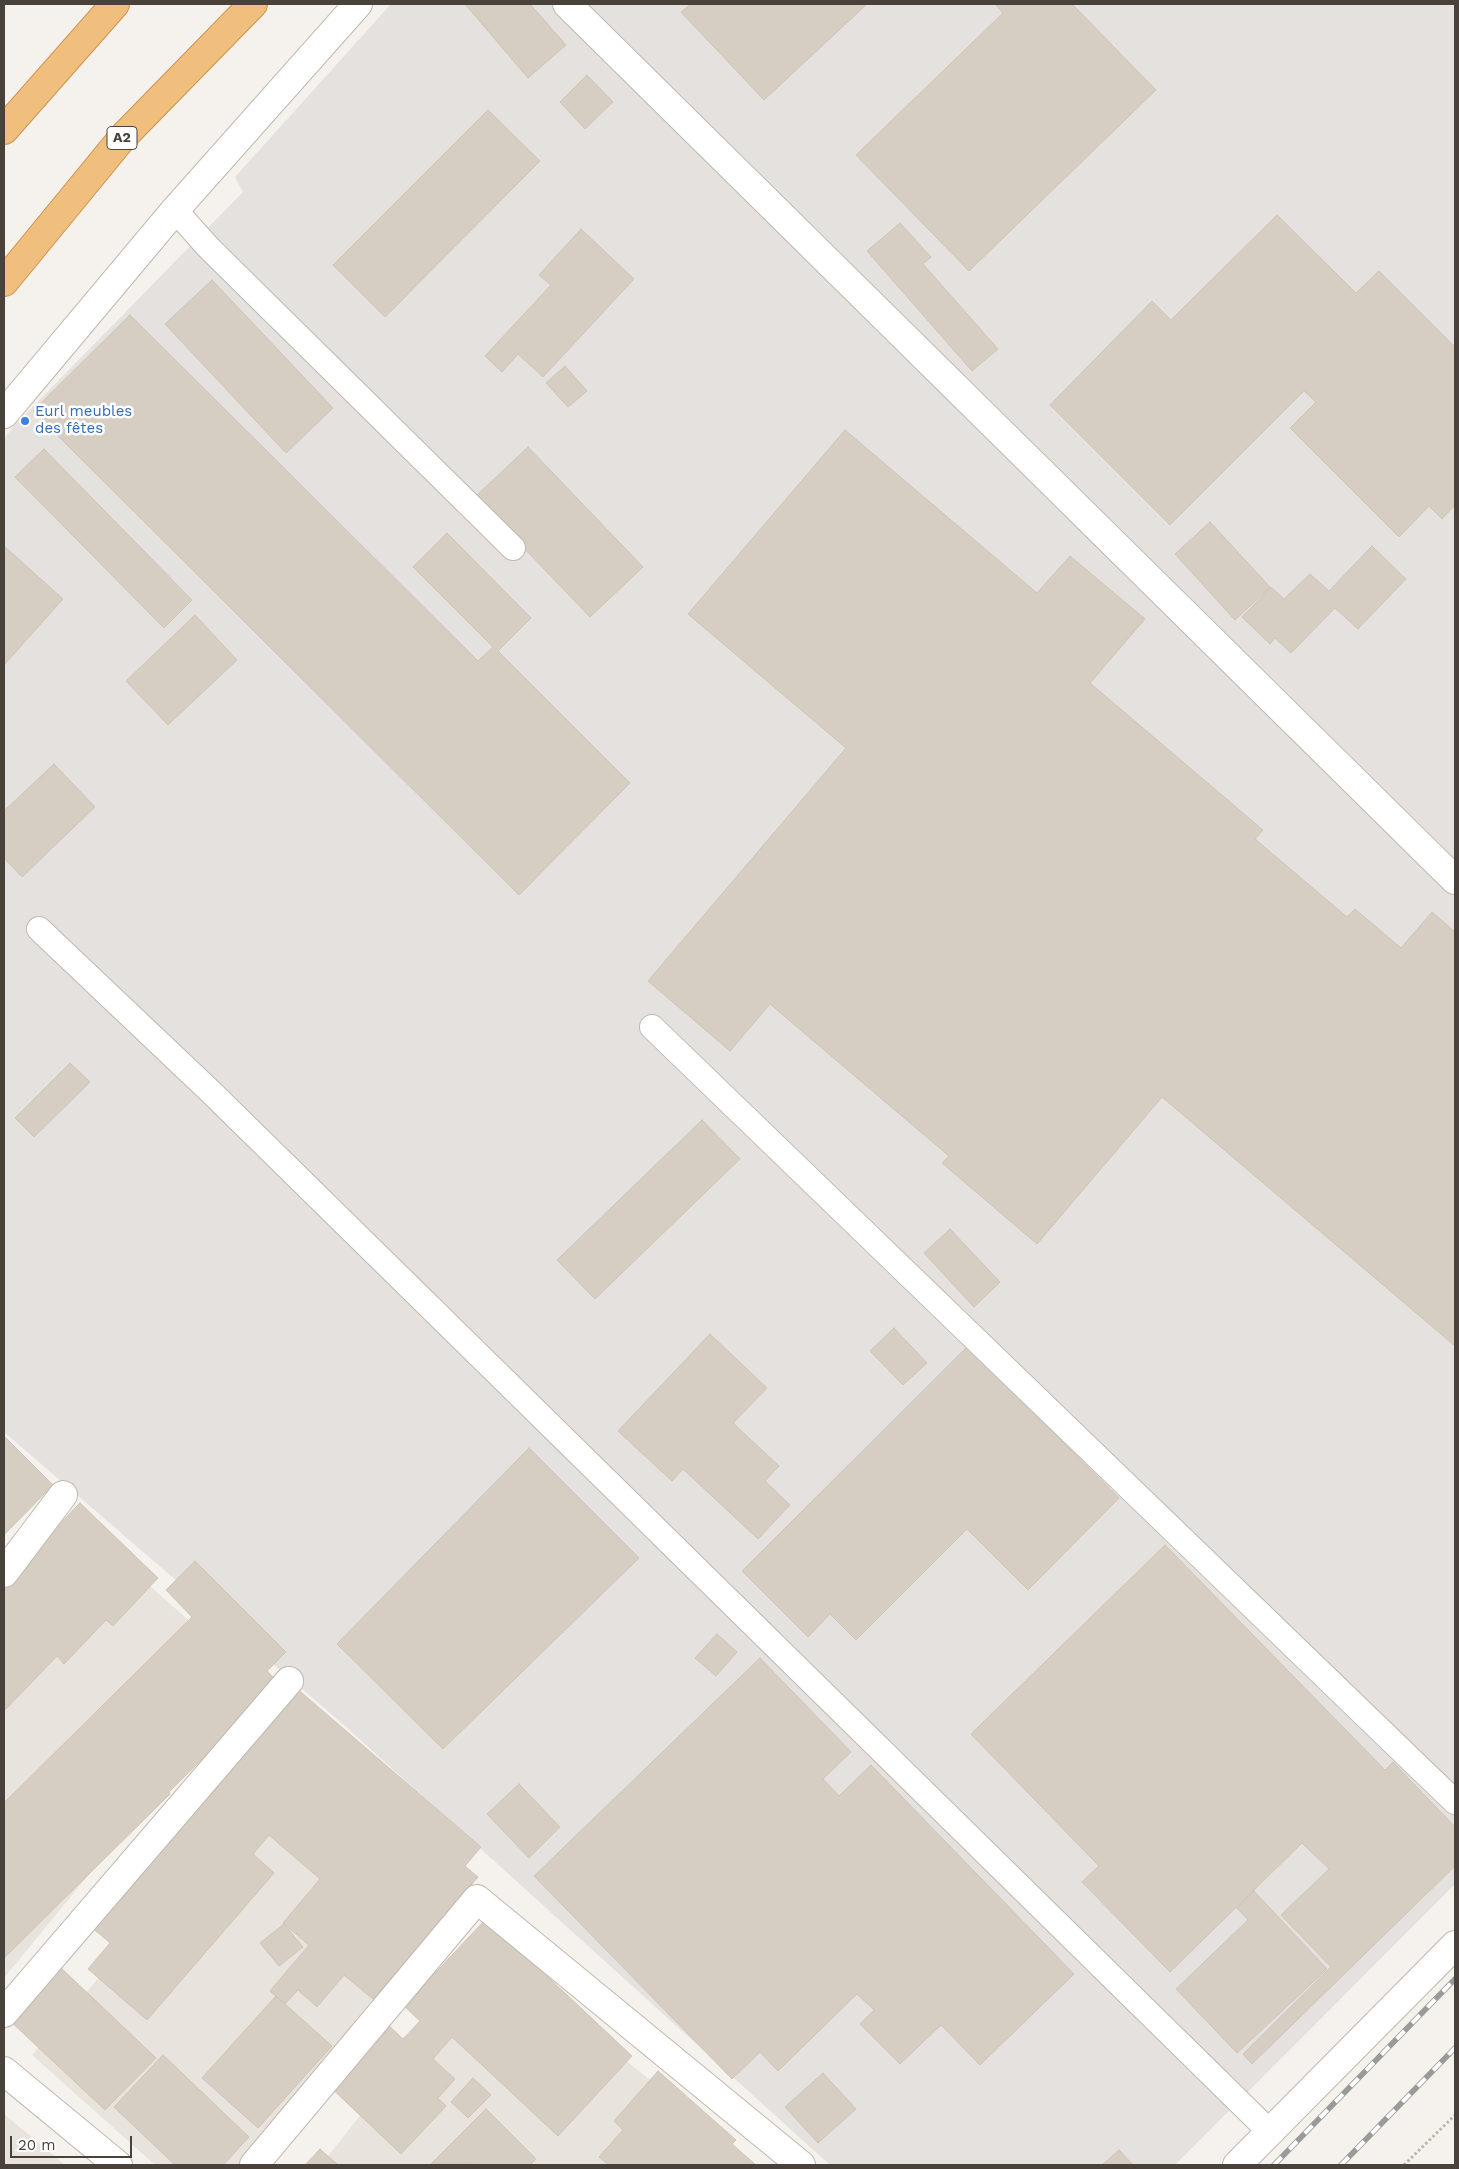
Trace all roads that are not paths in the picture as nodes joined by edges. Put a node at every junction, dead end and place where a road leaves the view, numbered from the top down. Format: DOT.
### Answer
graph roads {
  1 [pos="115,4"];
  2 [pos="252,4"];
  3 [pos="358,4"];
  4 [pos="567,4"];
  5 [pos="4,130"];
  6 [pos="175,210"];
  7 [pos="4,282"];
  8 [pos="4,414"];
  9 [pos="513,548"];
  10 [pos="1455,880"];
  11 [pos="39,929"];
  12 [pos="652,1026"];
  13 [pos="63,1495"];
  14 [pos="4,1573"];
  15 [pos="289,1680"];
  16 [pos="1455,1802"];
  17 [pos="1455,1945"];
  18 [pos="4,2013"];
  19 [pos="4,2071"];
  20 [pos="1270,2132"];
  21 [pos="118,2165"];
  22 [pos="254,2165"];
  23 [pos="801,2165"];
  24 [pos="1237,2165"];
  1 -- 5 [label="highway"];
  2 -- 7 [label="highway, A2"];
  3 -- 6 [label="street"];
  4 -- 10 [label="street"];
  6 -- 8 [label="street"];
  6 -- 9 [label="lane"];
  11 -- 20 [label="lane"];
  12 -- 16 [label="lane"];
  13 -- 14 [label="street"];
  15 -- 18 [label="street"];
  17 -- 20 [label="street"];
  19 -- 21 [label="street"];
  20 -- 24 [label="street"];
  22 -- 23 [label="street"];
}
